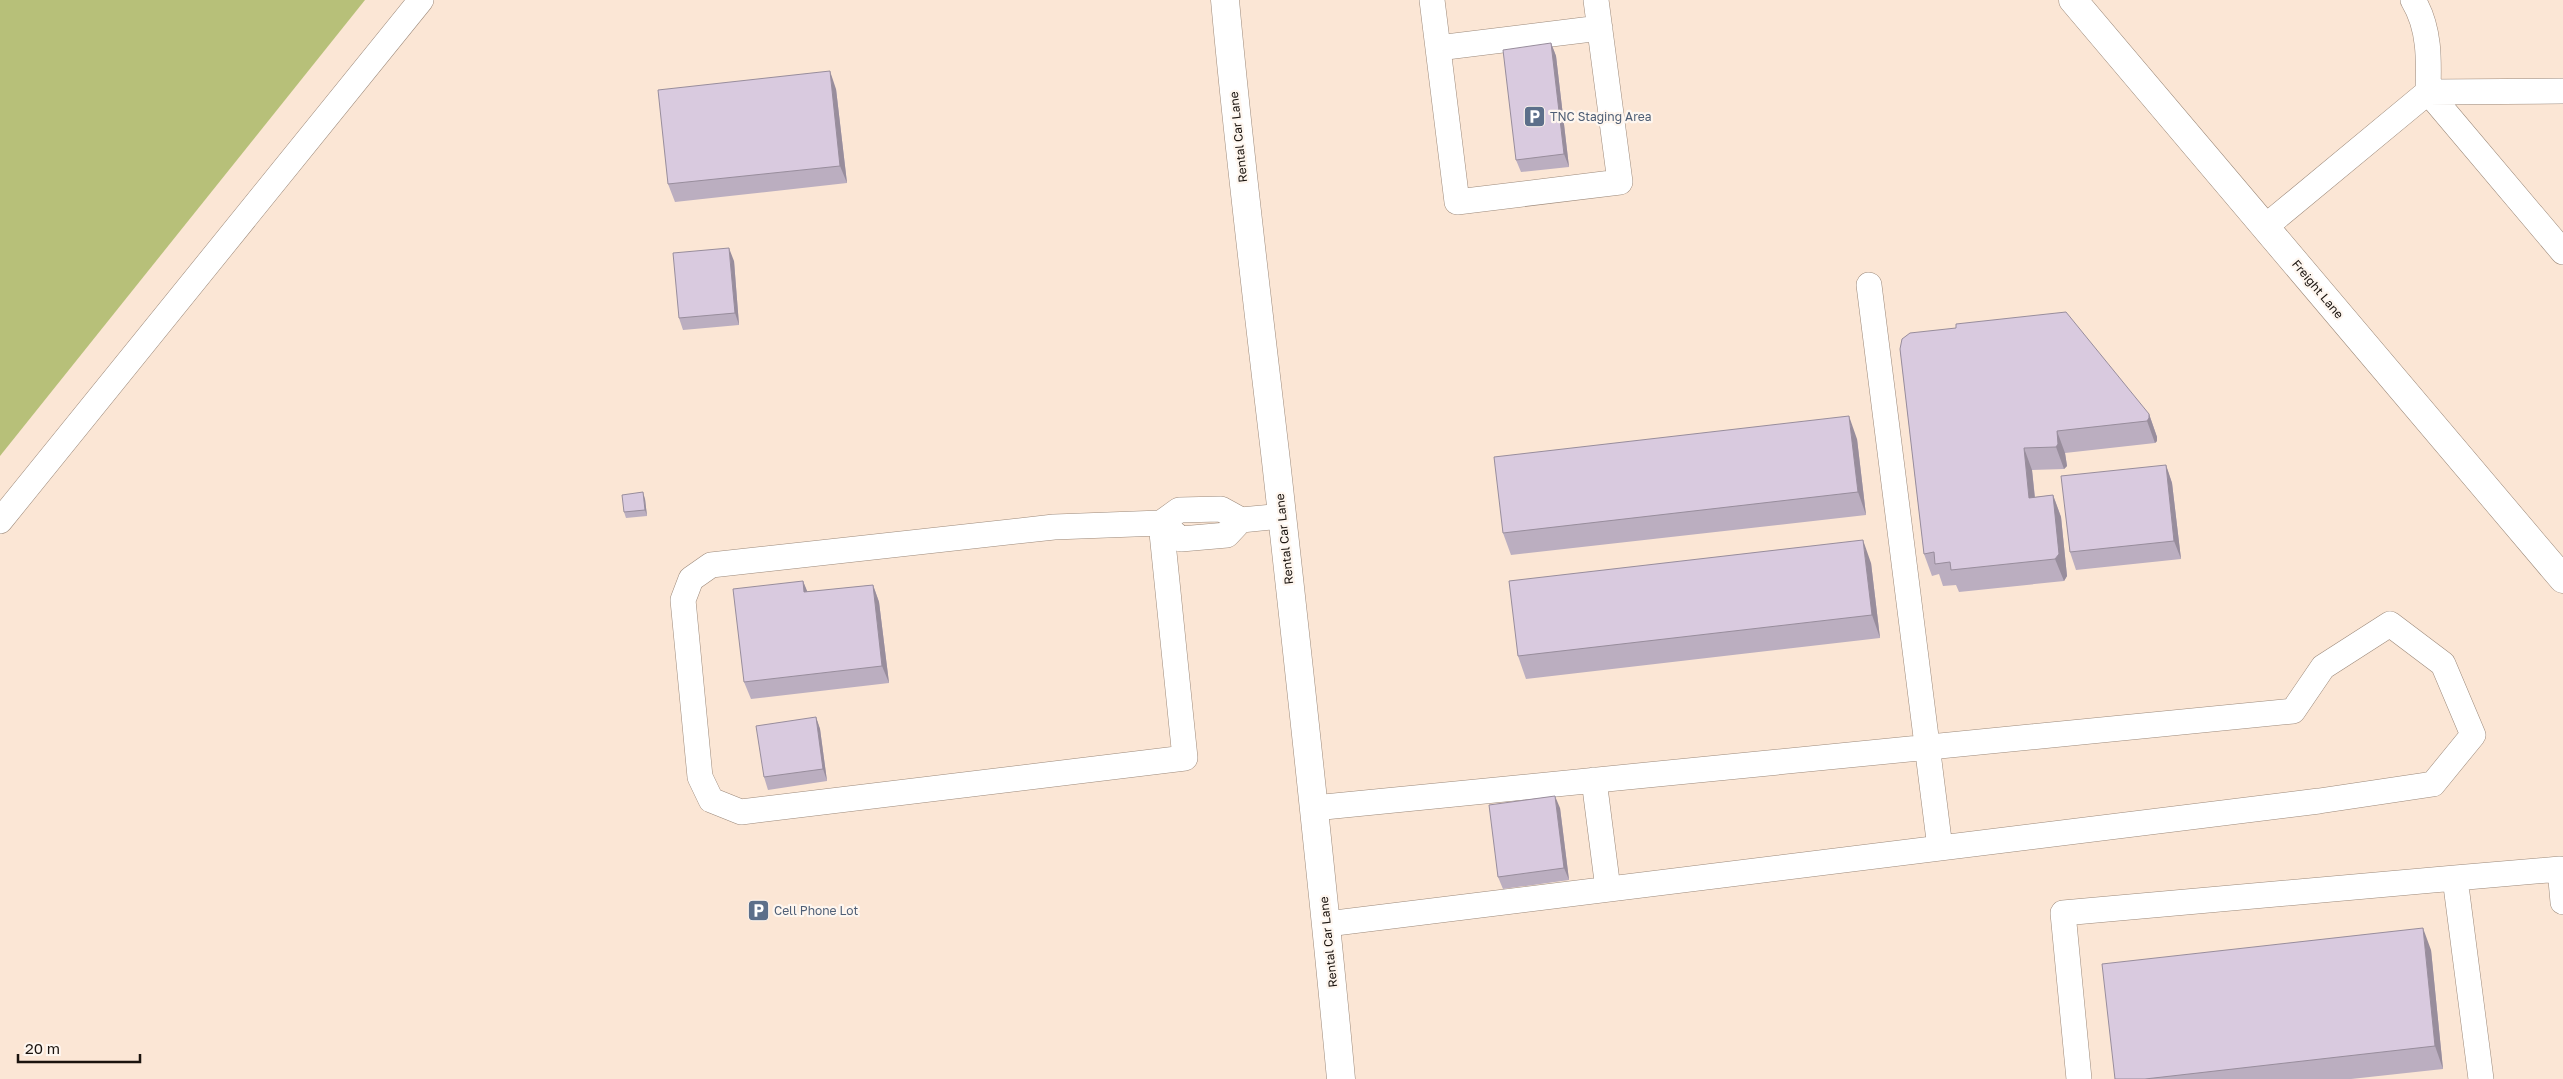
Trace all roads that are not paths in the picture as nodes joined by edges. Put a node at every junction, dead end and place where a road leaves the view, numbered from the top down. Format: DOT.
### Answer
graph roads {
  1 [pos="421,0"];
  2 [pos="1226,0"];
  3 [pos="1432,0"];
  4 [pos="1596,0"];
  5 [pos="2073,0"];
  6 [pos="2413,0"];
  7 [pos="1600,28"];
  8 [pos="1438,48"];
  9 [pos="2563,91"];
  10 [pos="2428,92"];
  11 [pos="2265,227"];
  12 [pos="2563,252"];
  13 [pos="1868,285"];
  14 [pos="1282,516"];
  15 [pos="0,522"];
  16 [pos="1161,523"];
  17 [pos="2563,579"];
  18 [pos="1929,747"];
  19 [pos="1594,780"];
  20 [pos="1314,808"];
  21 [pos="1940,848"];
  22 [pos="2455,878"];
  23 [pos="1608,889"];
  24 [pos="2563,902"];
  25 [pos="1327,924"];
  26 [pos="1341,1079"];
  27 [pos="2079,1079"];
  28 [pos="2480,1079"];
  1 -- 15 [label="lane"];
  2 -- 14 [label="street, Rental Car Lane"];
  3 -- 8 [label="lane"];
  4 -- 7 [label="lane"];
  5 -- 11 [label="street, Freight Lane"];
  6 -- 10 [label="lane"];
  7 -- 8 [label="lane"];
  7 -- 8 [label="lane"];
  9 -- 10 [label="lane"];
  10 -- 11 [label="lane"];
  10 -- 12 [label="lane"];
  11 -- 17 [label="street, Freight Lane"];
  13 -- 18 [label="lane"];
  14 -- 16 [label="lane"];
  14 -- 20 [label="street, Rental Car Lane"];
  16 -- 16 [label="lane"];
  18 -- 19 [label="lane"];
  18 -- 21 [label="lane"];
  18 -- 21 [label="lane"];
  19 -- 20 [label="lane"];
  19 -- 23 [label="lane"];
  20 -- 25 [label="street, Rental Car Lane"];
  21 -- 23 [label="lane"];
  22 -- 24 [label="lane"];
  22 -- 27 [label="lane"];
  22 -- 28 [label="lane"];
  23 -- 25 [label="lane"];
  25 -- 26 [label="street, Rental Car Lane"];
}
